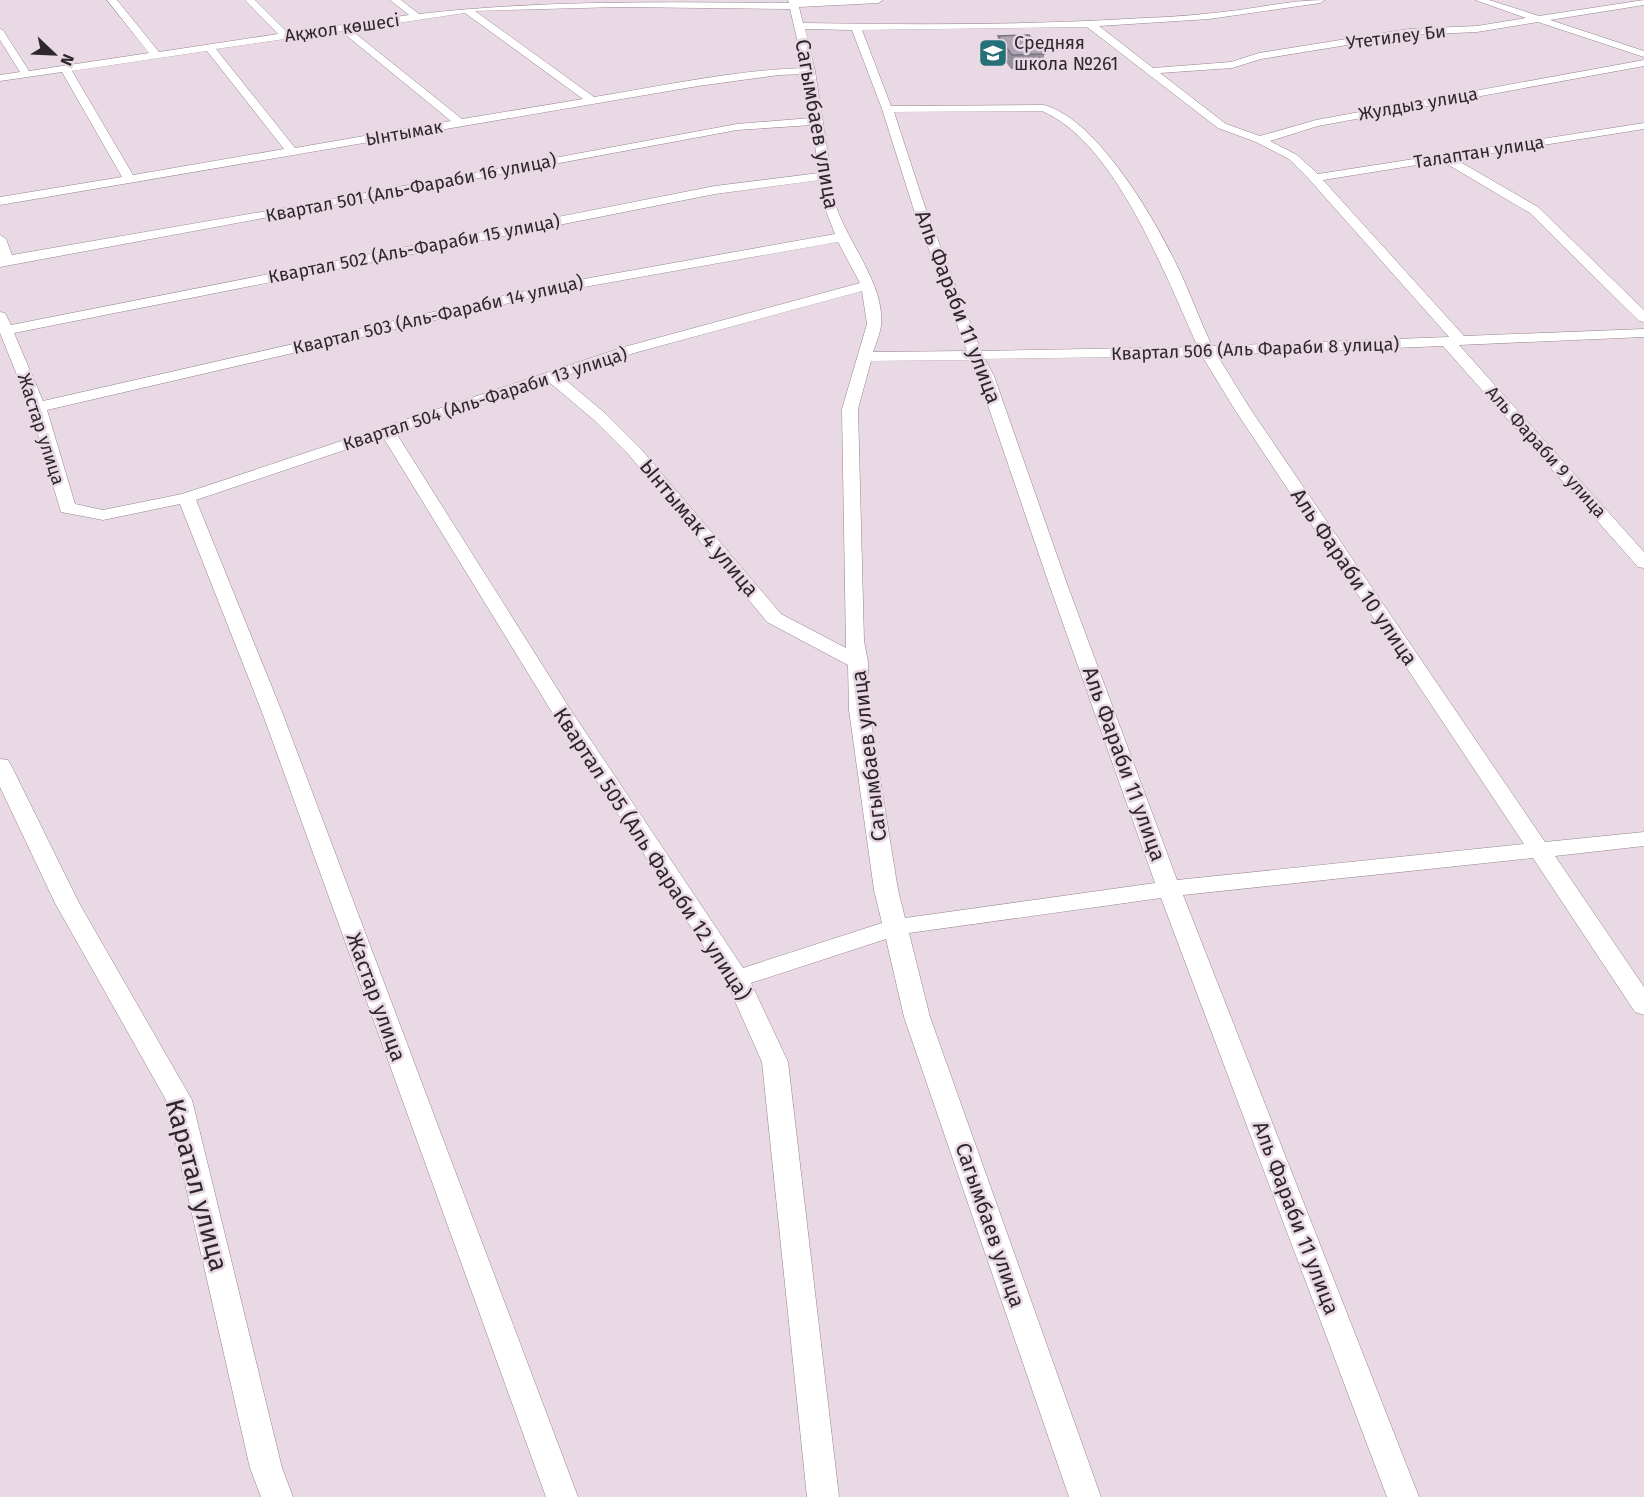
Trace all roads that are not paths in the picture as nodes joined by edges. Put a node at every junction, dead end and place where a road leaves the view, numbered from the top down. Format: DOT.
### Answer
graph roads {
  1 [pos="112,0"];
  2 [pos="250,0"];
  3 [pos="395,0"];
  4 [pos="878,0"];
  5 [pos="1248,0"];
  6 [pos="1320,0"];
  7 [pos="1480,0"];
  8 [pos="1644,2"];
  9 [pos="795,8"];
  10 [pos="1270,8"];
  11 [pos="467,10"];
  12 [pos="417,17"];
  13 [pos="1538,19"];
  14 [pos="1088,23"];
  15 [pos="856,27"];
  16 [pos="343,28"];
  17 [pos="0,32"];
  18 [pos="285,36"];
  19 [pos="209,47"];
  20 [pos="1644,54"];
  21 [pos="156,55"];
  22 [pos="1644,63"];
  23 [pos="65,68"];
  24 [pos="810,71"];
  25 [pos="1149,71"];
  26 [pos="26,74"];
  27 [pos="0,78"];
  28 [pos="592,101"];
  29 [pos="887,109"];
  30 [pos="816,121"];
  31 [pos="460,123"];
  32 [pos="1644,126"];
  33 [pos="1260,140"];
  34 [pos="292,152"];
  35 [pos="1444,158"];
  36 [pos="825,176"];
  37 [pos="1315,178"];
  38 [pos="130,180"];
  39 [pos="0,201"];
  40 [pos="842,237"];
  41 [pos="0,240"];
  42 [pos="4,261"];
  43 [pos="868,285"];
  44 [pos="1644,318"];
  45 [pos="3,323"];
  46 [pos="1644,333"];
  47 [pos="1455,342"];
  48 [pos="1208,351"];
  49 [pos="975,356"];
  50 [pos="865,357"];
  51 [pos="551,376"];
  52 [pos="38,407"];
  53 [pos="387,431"];
  54 [pos="186,498"];
  55 [pos="103,515"];
  56 [pos="1644,563"];
  57 [pos="858,662"];
  58 [pos="0,765"];
  59 [pos="1644,839"];
  60 [pos="1540,850"];
  61 [pos="1169,889"];
  62 [pos="895,927"];
  63 [pos="737,979"];
  64 [pos="1644,1006"];
  65 [pos="277,1497"];
  66 [pos="562,1497"];
  67 [pos="823,1497"];
  68 [pos="1085,1497"];
  69 [pos="1403,1497"];
  1 -- 21 [label="street"];
  2 -- 18 [label="street"];
  3 -- 12 [label="street"];
  4 -- 9 [label="street"];
  5 -- 10 [label="street"];
  6 -- 10 [label="street"];
  7 -- 13 [label="street"];
  8 -- 13 [label="street, Утетилеу Би"];
  9 -- 11 [label="street, Ақжол көшесі"];
  9 -- 15 [label="street"];
  9 -- 24 [label="street, Сагымбаев улица"];
  10 -- 14 [label="street"];
  11 -- 12 [label="street, Ақжол көшесі"];
  11 -- 28 [label="street"];
  12 -- 16 [label="street, Ақжол көшесі"];
  13 -- 20 [label="street"];
  13 -- 25 [label="street, Утетилеу Би"];
  14 -- 15 [label="street"];
  14 -- 25 [label="street"];
  15 -- 29 [label="street, Аль Фараби 11 улица"];
  16 -- 18 [label="street, Ақжол көшесі"];
  16 -- 31 [label="street"];
  17 -- 26 [label="street"];
  18 -- 19 [label="street, Ақжол көшесі"];
  19 -- 21 [label="street, Ақжол көшесі"];
  19 -- 34 [label="street"];
  21 -- 23 [label="street, Ақжол көшесі"];
  22 -- 33 [label="street, Жулдыз улица"];
  23 -- 26 [label="street, Ақжол көшесі"];
  23 -- 38 [label="street"];
  24 -- 28 [label="street, Ынтымак"];
  24 -- 30 [label="street, Сагымбаев улица"];
  25 -- 33 [label="street"];
  26 -- 27 [label="street, Ақжол көшесі"];
  28 -- 31 [label="street, Ынтымак"];
  29 -- 48 [label="street, Аль Фараби 10 улица"];
  29 -- 49 [label="street, Аль Фараби 11 улица"];
  30 -- 36 [label="street, Сагымбаев улица"];
  30 -- 42 [label="street, Квартал 501 (Аль-Фараби 16 улица)"];
  31 -- 34 [label="street, Ынтымак"];
  32 -- 35 [label="street, Талаптан улица"];
  33 -- 37 [label="street"];
  34 -- 38 [label="street, Ынтымак"];
  35 -- 37 [label="street, Талаптан улица"];
  35 -- 44 [label="street"];
  36 -- 40 [label="street, Сагымбаев улица"];
  36 -- 45 [label="street, Квартал 502 (Аль-Фараби 15 улица)"];
  37 -- 47 [label="street, Аль Фараби 9 улица"];
  38 -- 39 [label="street, Ынтымак"];
  40 -- 43 [label="street, Сагымбаев улица"];
  40 -- 52 [label="street, Квартал 503 (Аль-Фараби 14 улица)"];
  41 -- 42 [label="street"];
  43 -- 50 [label="street, Сагымбаев улица"];
  43 -- 51 [label="street, Квартал 504 (Аль-Фараби 13 улица)"];
  45 -- 52 [label="street, Жастар улица"];
  46 -- 47 [label="street, Квартал 506 (Аль Фараби 8 улица)"];
  47 -- 48 [label="street, Квартал 506 (Аль Фараби 8 улица)"];
  47 -- 56 [label="street, Аль Фараби 9 улица"];
  48 -- 49 [label="street, Квартал 506 (Аль Фараби 8 улица)"];
  48 -- 60 [label="street, Аль Фараби 10 улица"];
  49 -- 50 [label="street, Квартал 506 (Аль Фараби 8 улица)"];
  49 -- 61 [label="street, Аль Фараби 11 улица"];
  50 -- 57 [label="street, Сагымбаев улица"];
  51 -- 53 [label="street, Квартал 504 (Аль-Фараби 13 улица)"];
  51 -- 57 [label="street, Ынтымак 4 улица"];
  52 -- 55 [label="street, Жастар улица"];
  53 -- 54 [label="street, Квартал 504 (Аль-Фараби 13 улица)"];
  53 -- 63 [label="street, Квартал 505 (Аль Фараби 12 улица)"];
  54 -- 55 [label="street, Квартал 504 (Аль-Фараби 13 улица)"];
  54 -- 66 [label="street, Жастар улица"];
  57 -- 62 [label="street, Сагымбаев улица"];
  58 -- 65 [label="street, Каратал улица"];
  59 -- 60 [label="street"];
  60 -- 61 [label="street"];
  60 -- 64 [label="street, Аль Фараби 10 улица"];
  61 -- 62 [label="street"];
  61 -- 69 [label="street, Аль Фараби 11 улица"];
  62 -- 63 [label="street"];
  62 -- 68 [label="street, Сагымбаев улица"];
  63 -- 67 [label="street, Квартал 505 (Аль Фараби 12 улица)"];
}
